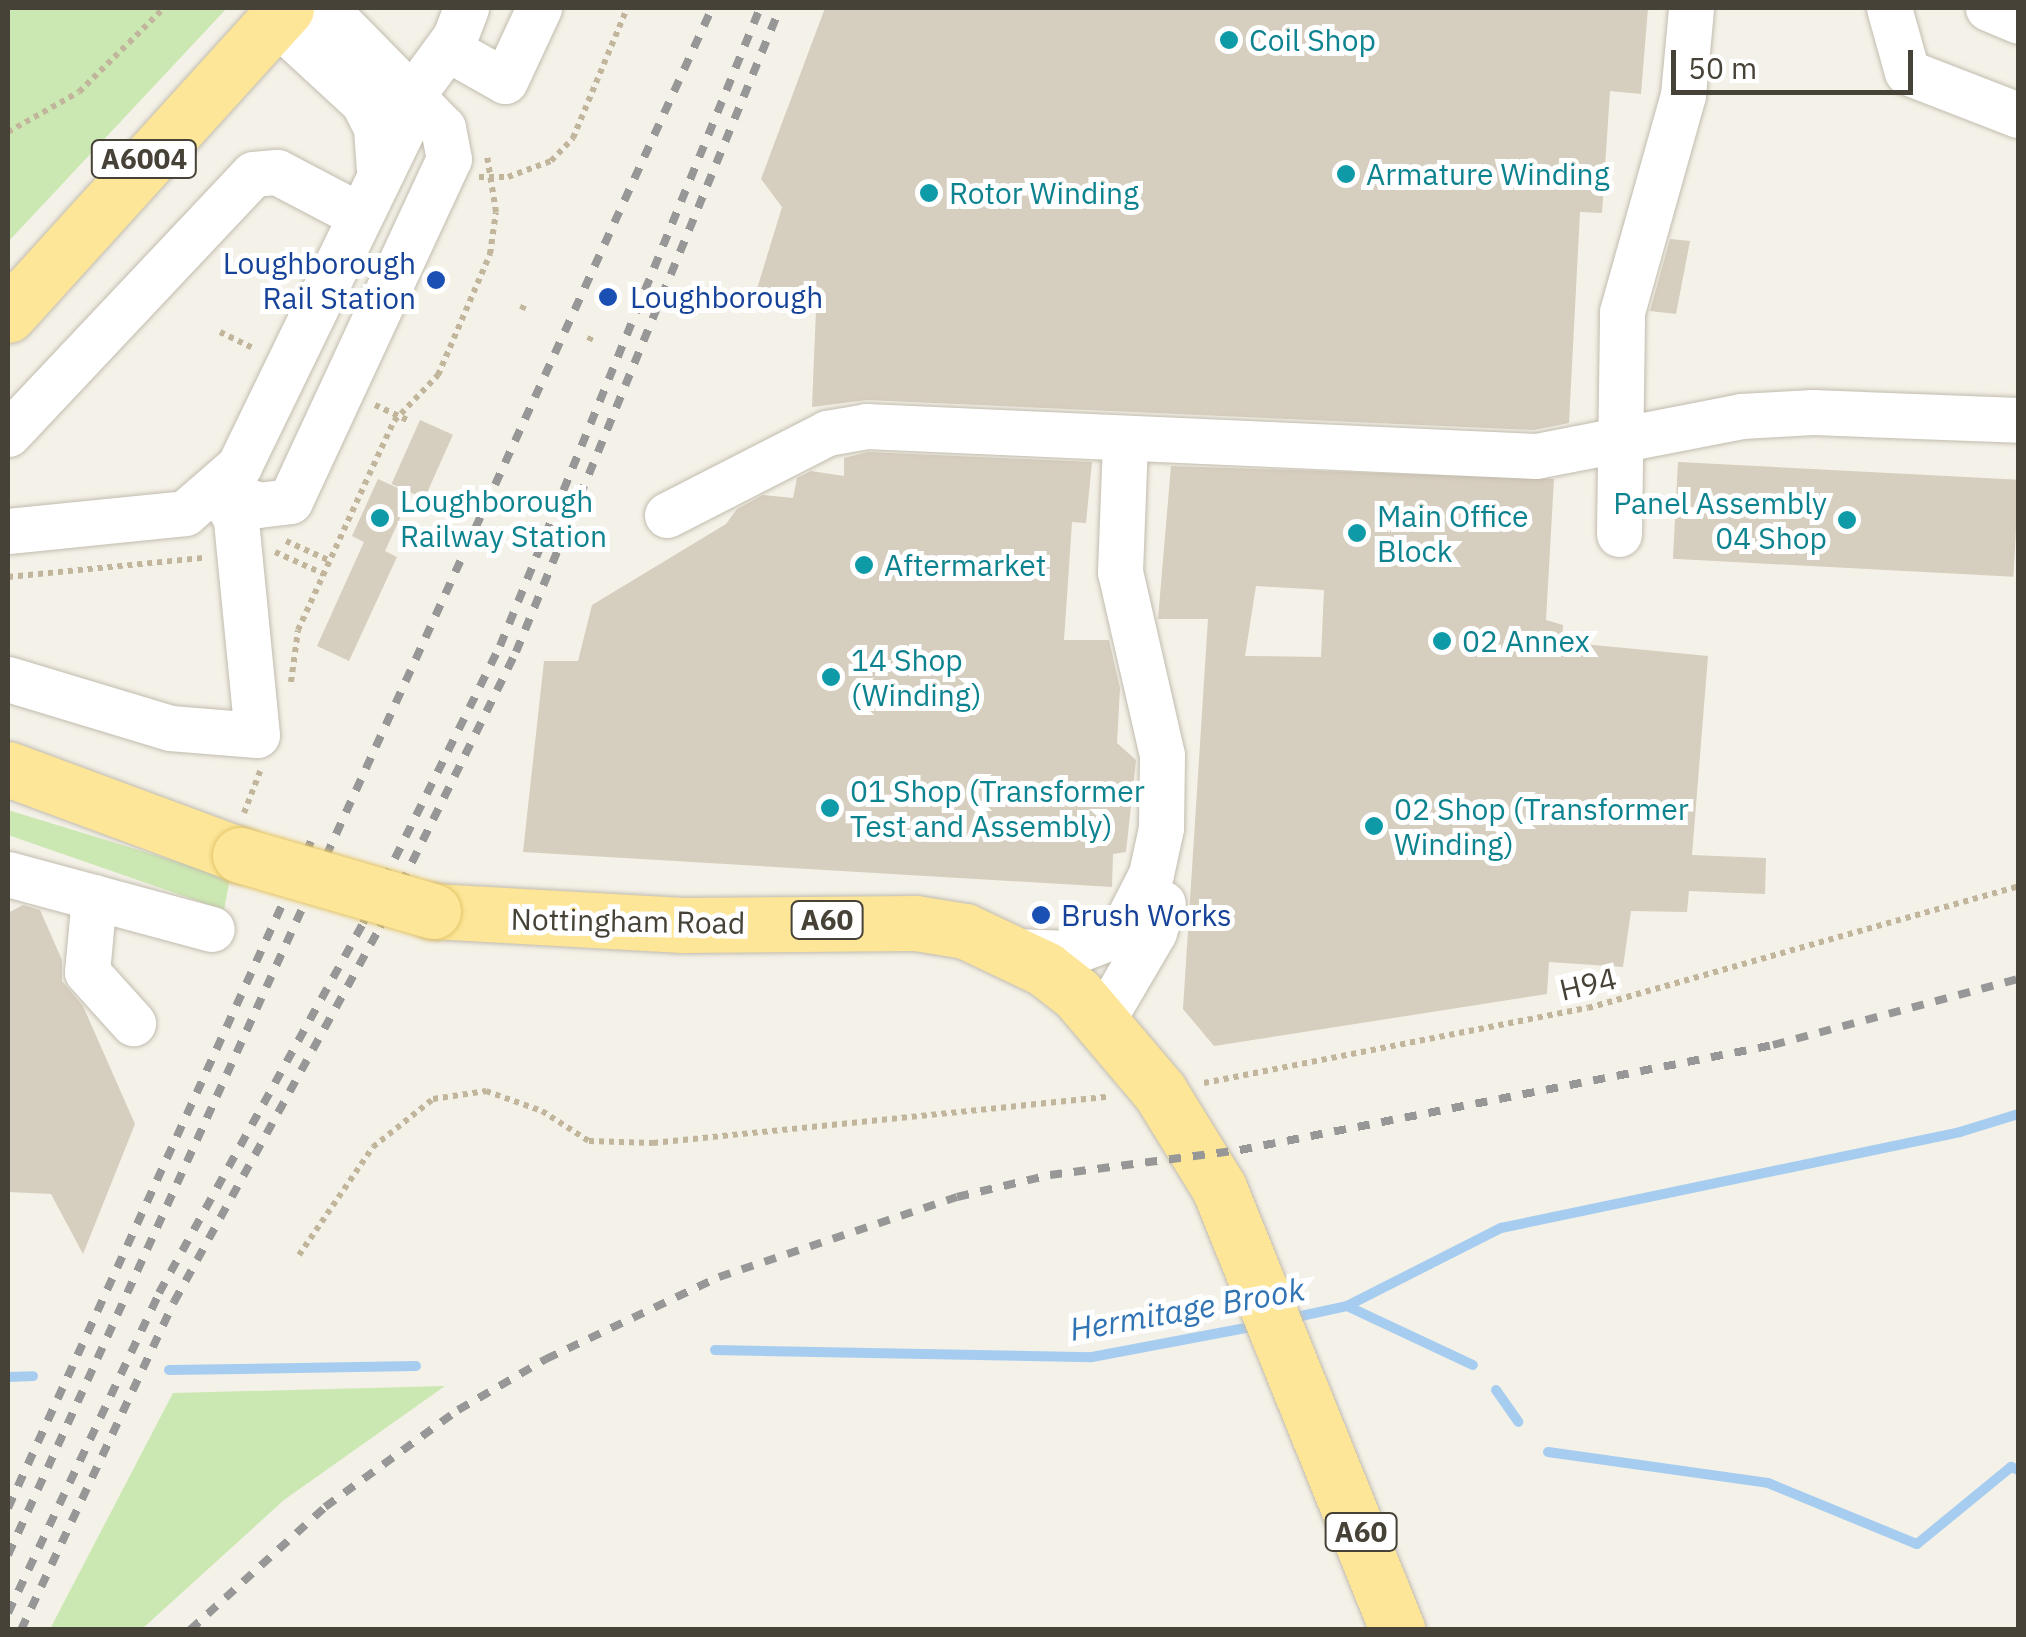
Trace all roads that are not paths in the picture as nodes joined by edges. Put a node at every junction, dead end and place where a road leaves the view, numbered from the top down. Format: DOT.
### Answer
graph roads {
  1 [pos="466,8"];
  2 [pos="539,8"];
  3 [pos="1691,8"];
  4 [pos="1889,8"];
  5 [pos="1988,8"];
  6 [pos="295,12"];
  7 [pos="2018,21"];
  8 [pos="448,49"];
  9 [pos="411,97"];
  10 [pos="2018,115"];
  11 [pos="379,167"];
  12 [pos="352,224"];
  13 [pos="8,314"];
  14 [pos="372,330"];
  15 [pos="301,338"];
  16 [pos="2018,420"];
  17 [pos="8,434"];
  18 [pos="1622,435"];
  19 [pos="1125,442"];
  20 [pos="218,489"];
  21 [pos="667,515"];
  22 [pos="8,531"];
  23 [pos="1619,534"];
  24 [pos="8,679"];
  25 [pos="8,769"];
  26 [pos="1161,828"];
  27 [pos="8,874"];
  28 [pos="94,897"];
  29 [pos="212,929"];
  30 [pos="1012,951"];
  31 [pos="133,1022"];
  32 [pos="1102,1022"];
  33 [pos="1398,1630"];
  1 -- 8 [label="street"];
  2 -- 8 [label="street"];
  3 -- 18 [label="street"];
  4 -- 10 [label="street"];
  5 -- 7 [label="street"];
  6 -- 9 [label="street"];
  6 -- 11 [label="street"];
  6 -- 13 [label="main road, A6004"];
  8 -- 9 [label="street"];
  9 -- 11 [label="street"];
  9 -- 14 [label="street"];
  11 -- 12 [label="street"];
  12 -- 15 [label="street"];
  12 -- 17 [label="street"];
  14 -- 15 [label="street"];
  14 -- 20 [label="street"];
  15 -- 20 [label="street"];
  16 -- 18 [label="street"];
  18 -- 19 [label="street"];
  18 -- 23 [label="street"];
  19 -- 21 [label="street"];
  19 -- 26 [label="street"];
  20 -- 22 [label="street"];
  20 -- 24 [label="street"];
  25 -- 30 [label="main road, Nottingham Road / A60, bridge"];
  26 -- 30 [label="street"];
  26 -- 32 [label="street"];
  27 -- 28 [label="street"];
  28 -- 29 [label="street"];
  28 -- 31 [label="street"];
  30 -- 32 [label="main road, Nottingham Road / A60"];
  32 -- 33 [label="main road, Nottingham Road / A60"];
}
